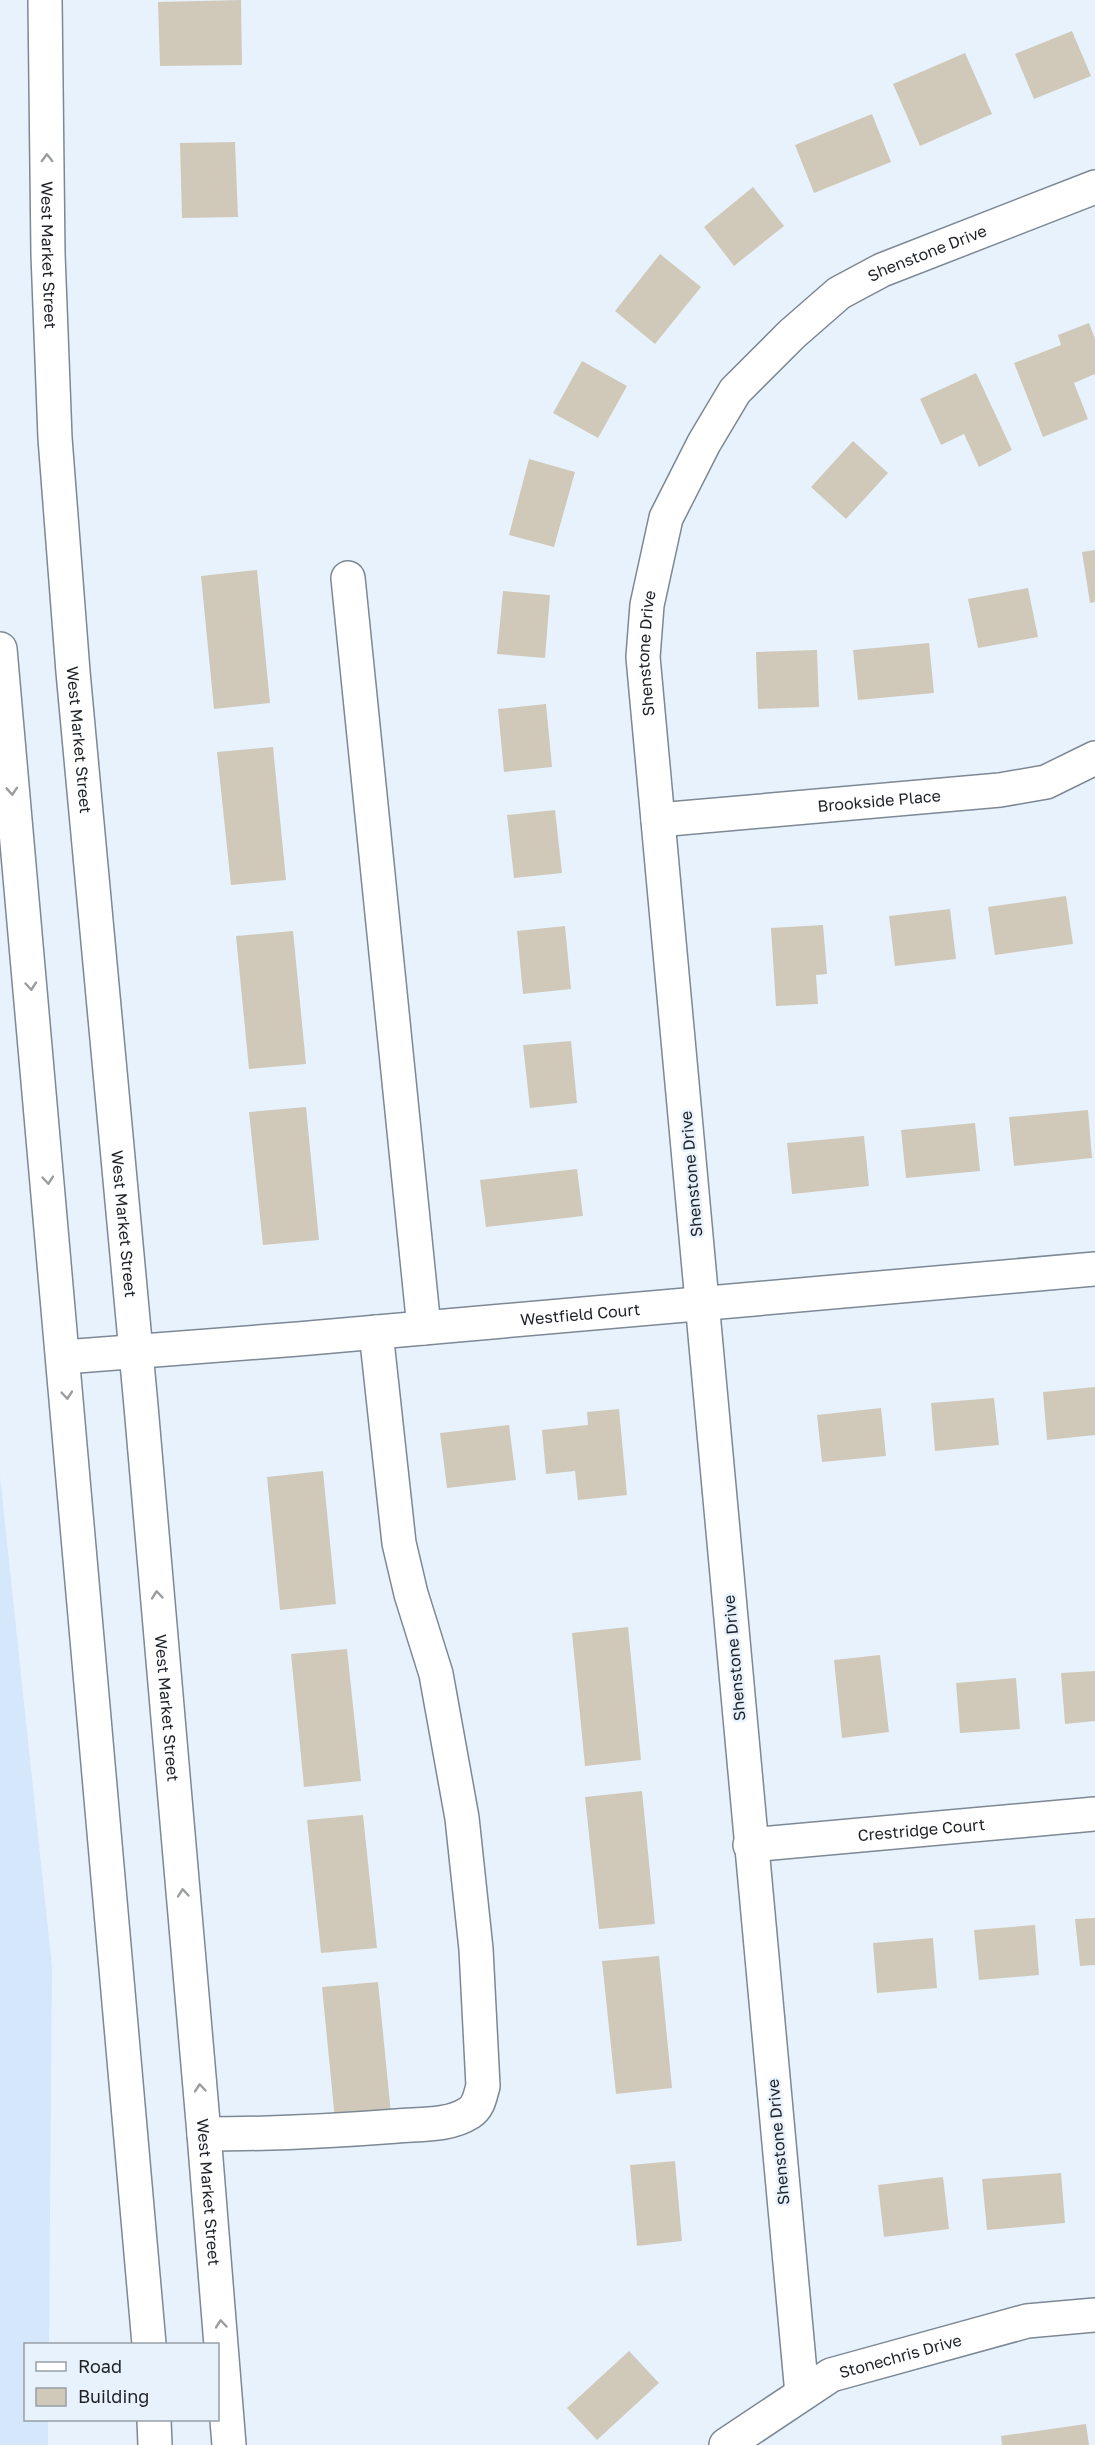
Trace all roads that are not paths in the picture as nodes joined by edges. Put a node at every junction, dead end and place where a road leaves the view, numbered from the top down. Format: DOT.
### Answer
graph roads {
  1 [pos="45,0"];
  2 [pos="1095,187"];
  3 [pos="348,578"];
  4 [pos="0,650"];
  5 [pos="1095,758"];
  6 [pos="658,820"];
  7 [pos="1095,1269"];
  8 [pos="702,1304"];
  9 [pos="424,1328"];
  10 [pos="376,1332"];
  11 [pos="136,1350"];
  12 [pos="64,1357"];
  13 [pos="1095,1814"];
  14 [pos="750,1845"];
  15 [pos="204,2134"];
  16 [pos="1095,2315"];
  17 [pos="149,2343"];
  18 [pos="802,2394"];
  19 [pos="154,2421"];
  20 [pos="155,2445"];
  21 [pos="229,2445"];
  22 [pos="726,2445"];
  11 -- 1 [label="street, West Market Street, one-way"];
  2 -- 6 [label="street, Shenstone Drive"];
  3 -- 9 [label="street"];
  4 -- 12 [label="street, one-way"];
  5 -- 6 [label="street, Brookside Place"];
  6 -- 8 [label="street, Shenstone Drive"];
  7 -- 8 [label="street, Westfield Court"];
  8 -- 9 [label="street, Westfield Court"];
  8 -- 14 [label="street, Shenstone Drive"];
  9 -- 10 [label="street, Westfield Court"];
  10 -- 11 [label="street, Westfield Court"];
  10 -- 15 [label="street"];
  11 -- 12 [label="street, Westfield Court"];
  15 -- 11 [label="street, West Market Street, one-way"];
  12 -- 17 [label="street, one-way"];
  13 -- 14 [label="street, Crestridge Court"];
  14 -- 18 [label="street, Shenstone Drive"];
  21 -- 15 [label="street, West Market Street, one-way"];
  16 -- 18 [label="street, Stonechris Drive"];
  18 -- 22 [label="street, Stonechris Drive"];
  19 -- 20 [label="street"];
}
